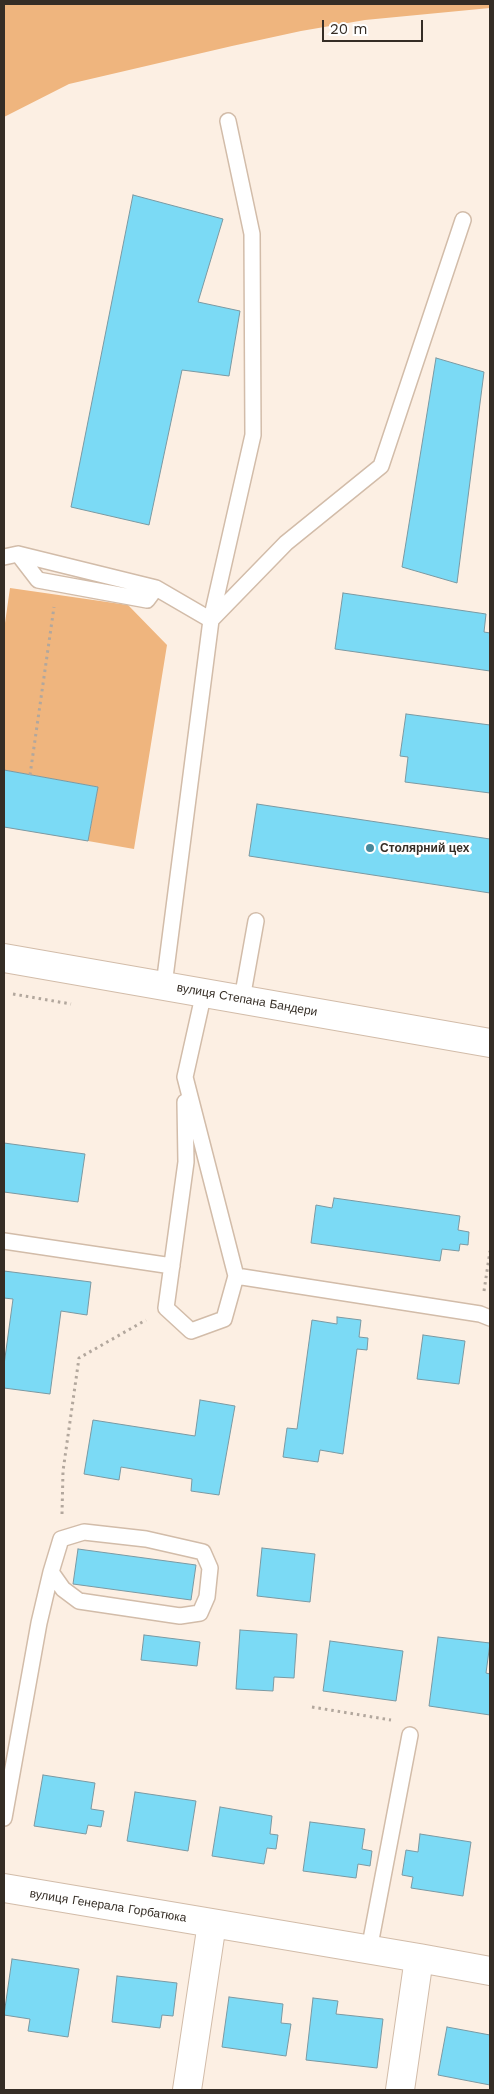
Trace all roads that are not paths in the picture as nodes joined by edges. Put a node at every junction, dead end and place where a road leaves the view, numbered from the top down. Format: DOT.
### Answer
graph roads {
  1 [pos="228,121"];
  2 [pos="462,220"];
  3 [pos="11,556"];
  4 [pos="156,588"];
  5 [pos="211,620"];
  6 [pos="256,921"];
  7 [pos="4,958"];
  8 [pos="164,985"];
  9 [pos="204,992"];
  10 [pos="242,999"];
  11 [pos="490,1043"];
  12 [pos="185,1076"];
  13 [pos="4,1241"];
  14 [pos="172,1266"];
  15 [pos="236,1276"];
  16 [pos="485,1316"];
  17 [pos="50,1572"];
  18 [pos="410,1735"];
  19 [pos="4,1818"];
  20 [pos="4,1888"];
  21 [pos="212,1923"];
  22 [pos="369,1950"];
  23 [pos="419,1958"];
  24 [pos="490,1971"];
  25 [pos="187,2090"];
  26 [pos="400,2090"];
  1 -- 5 [label="lane"];
  2 -- 5 [label="lane"];
  3 -- 4 [label="lane"];
  3 -- 4 [label="lane"];
  4 -- 5 [label="lane"];
  5 -- 8 [label="lane"];
  6 -- 10 [label="lane"];
  7 -- 8 [label="street, вулиця Степана Бандери"];
  8 -- 9 [label="street, вулиця Степана Бандери"];
  9 -- 10 [label="street, вулиця Степана Бандери"];
  9 -- 12 [label="lane"];
  10 -- 11 [label="street, вулиця Степана Бандери"];
  12 -- 14 [label="lane"];
  12 -- 15 [label="lane"];
  13 -- 14 [label="lane"];
  14 -- 15 [label="lane"];
  15 -- 16 [label="lane"];
  17 -- 17 [label="lane"];
  17 -- 19 [label="lane"];
  18 -- 22 [label="lane"];
  20 -- 21 [label="street, вулиця Генерала Горбатюка"];
  21 -- 22 [label="street, вулиця Генерала Горбатюка"];
  21 -- 25 [label="street"];
  22 -- 23 [label="street, вулиця Генерала Горбатюка"];
  23 -- 24 [label="street, вулиця Генерала Горбатюка"];
  23 -- 26 [label="street"];
}
